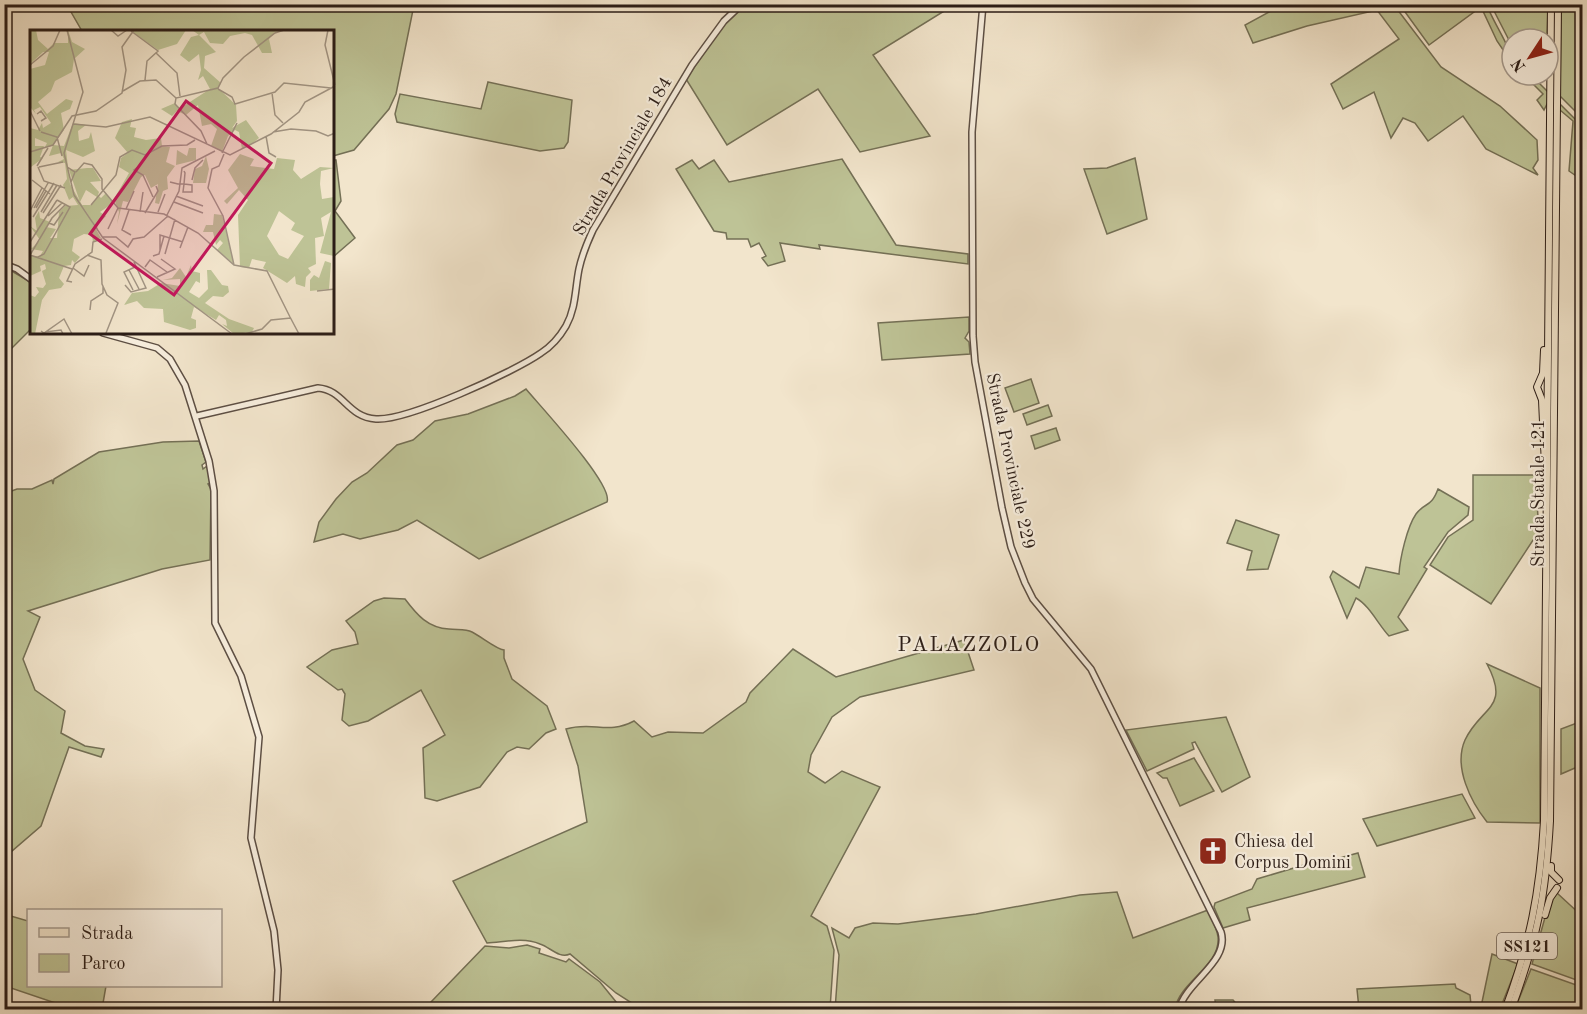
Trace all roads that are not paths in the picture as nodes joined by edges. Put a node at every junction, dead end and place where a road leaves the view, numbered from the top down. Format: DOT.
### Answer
graph roads {
  1 [pos="742,4"];
  2 [pos="983,4"];
  3 [pos="1551,4"];
  4 [pos="1558,4"];
  5 [pos="1554,104"];
  6 [pos="4,264"];
  7 [pos="30,278"];
  8 [pos="1548,329"];
  9 [pos="107,334"];
  10 [pos="197,417"];
  11 [pos="1547,473"];
  12 [pos="1550,821"];
  13 [pos="1543,880"];
  14 [pos="1559,880"];
  15 [pos="1557,888"];
  16 [pos="1534,944"];
  17 [pos="276,1010"];
  18 [pos="1179,1010"];
  19 [pos="1505,1010"];
  20 [pos="1511,1010"];
  1 -- 10 [label="street, Strada Provinciale 184"];
  2 -- 18 [label="street, Strada Provinciale 229"];
  3 -- 5 [label="main road"];
  4 -- 5 [label="main road"];
  5 -- 8 [label="main road, Strada Statale 121 / SS121"];
  5 -- 12 [label="main road, Strada Statale 121 / SS121"];
  6 -- 7 [label="street"];
  8 -- 11 [label="main road, Strada Statale 121 / SS121"];
  8 -- 11 [label="main road"];
  9 -- 10 [label="street"];
  10 -- 17 [label="street"];
  11 -- 13 [label="main road, Strada Statale 121 / SS121"];
  12 -- 13 [label="main road, Strada Statale 121 / SS121"];
  12 -- 14 [label="main road"];
  13 -- 16 [label="main road, SS121"];
  13 -- 19 [label="main road, SS121"];
  15 -- 16 [label="main road"];
  16 -- 20 [label="main road, SS121"];
}
